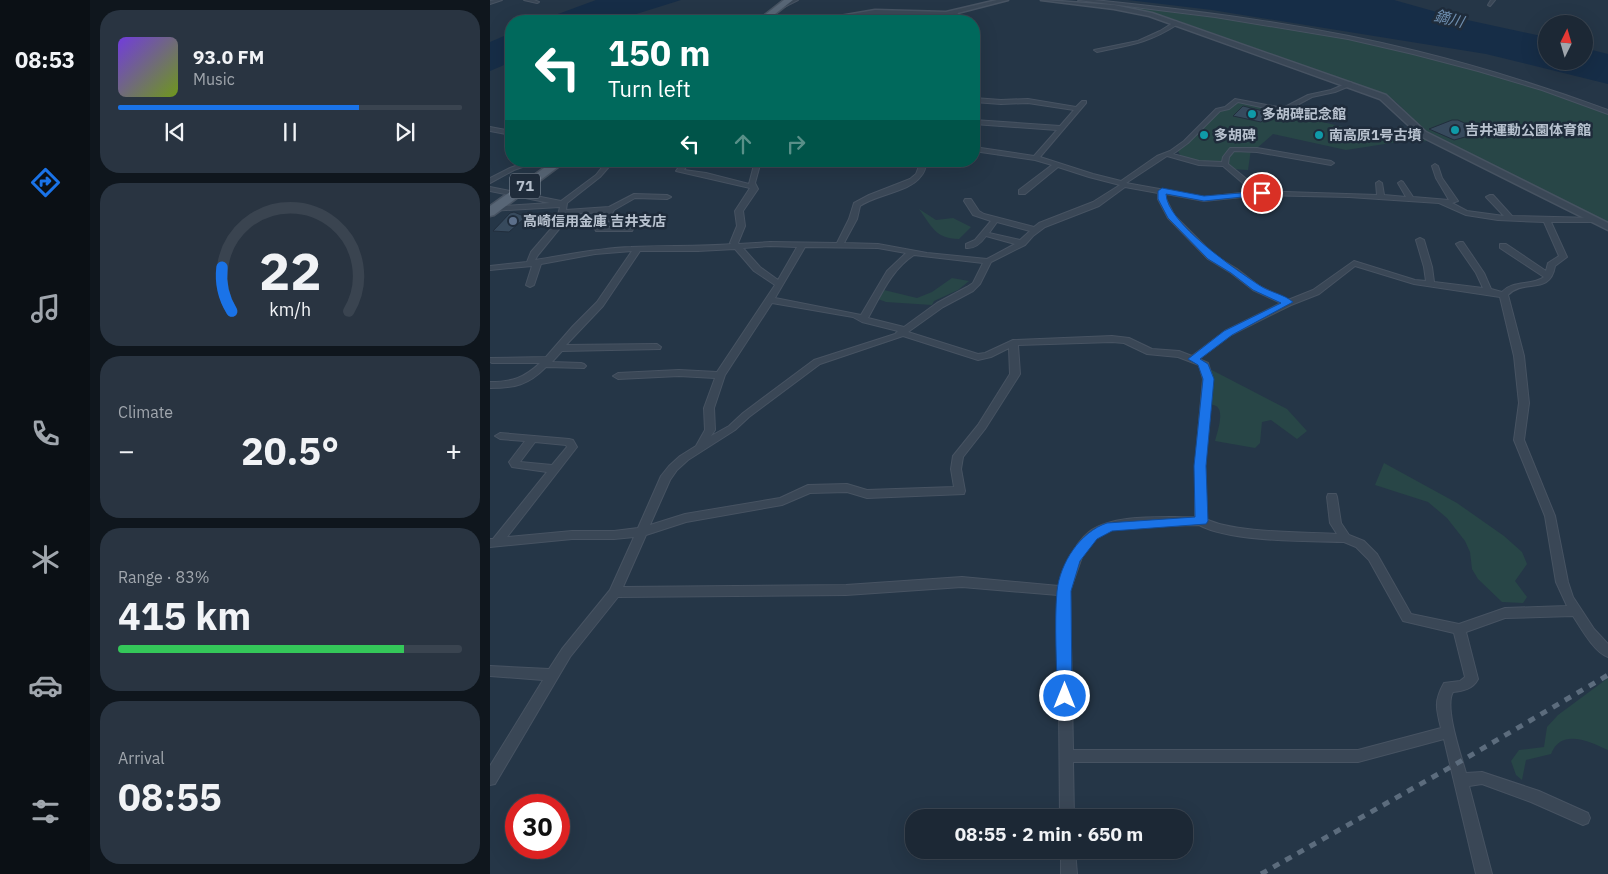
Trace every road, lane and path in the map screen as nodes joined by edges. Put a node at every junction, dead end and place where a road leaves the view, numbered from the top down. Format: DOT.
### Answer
graph roads {
  1 [pos="500,0"];
  2 [pos="526,0"];
  3 [pos="789,0"];
  4 [pos="796,0"];
  5 [pos="1005,0"];
  6 [pos="1044,0"];
  7 [pos="1080,0"];
  8 [pos="537,2"];
  9 [pos="490,3"];
  10 [pos="782,6"];
  11 [pos="956,13"];
  12 [pos="769,15"];
  13 [pos="855,15"];
  14 [pos="1176,23"];
  15 [pos="1097,50"];
  16 [pos="1350,84"];
  17 [pos="980,100"];
  18 [pos="1084,102"];
  19 [pos="1077,109"];
  20 [pos="1608,112"];
  21 [pos="980,122"];
  22 [pos="1061,128"];
  23 [pos="490,130"];
  24 [pos="505,132"];
  25 [pos="980,150"];
  26 [pos="1165,154"];
  27 [pos="1036,158"];
  28 [pos="1331,163"];
  29 [pos="1058,164"];
  30 [pos="1225,164"];
  31 [pos="1436,166"];
  32 [pos="520,167"];
  33 [pos="552,167"];
  34 [pos="606,167"];
  35 [pos="682,167"];
  36 [pos="756,167"];
  37 [pos="921,167"];
  38 [pos="490,172"];
  39 [pos="501,174"];
  40 [pos="490,181"];
  41 [pos="1379,183"];
  42 [pos="1123,184"];
  43 [pos="1401,184"];
  44 [pos="754,186"];
  45 [pos="490,189"];
  46 [pos="1162,191"];
  47 [pos="1022,192"];
  48 [pos="514,194"];
  49 [pos="1254,194"];
  50 [pos="667,197"];
  51 [pos="1381,197"];
  52 [pos="1490,197"];
  53 [pos="1411,199"];
  54 [pos="968,201"];
  55 [pos="1448,202"];
  56 [pos="563,208"];
  57 [pos="610,209"];
  58 [pos="491,210"];
  59 [pos="1510,218"];
  60 [pos="1546,219"];
  61 [pos="604,220"];
  62 [pos="995,220"];
  63 [pos="1594,220"];
  64 [pos="1608,227"];
  65 [pos="1036,230"];
  66 [pos="986,234"];
  67 [pos="1420,240"];
  68 [pos="1022,243"];
  69 [pos="803,244"];
  70 [pos="840,244"];
  71 [pos="1460,244"];
  72 [pos="736,246"];
  73 [pos="969,246"];
  74 [pos="1503,246"];
  75 [pos="638,249"];
  76 [pos="913,252"];
  77 [pos="988,261"];
  78 [pos="534,263"];
  79 [pos="490,268"];
  80 [pos="1548,276"];
  81 [pos="1430,283"];
  82 [pos="779,284"];
  83 [pos="530,285"];
  84 [pos="1488,291"];
  85 [pos="1504,295"];
  86 [pos="770,300"];
  87 [pos="1288,302"];
  88 [pos="863,319"];
  89 [pos="903,332"];
  90 [pos="1013,343"];
  91 [pos="657,347"];
  92 [pos="559,348"];
  93 [pos="1193,359"];
  94 [pos="492,360"];
  95 [pos="546,362"];
  96 [pos="582,366"];
  97 [pos="720,374"];
  98 [pos="618,376"];
  99 [pos="490,385"];
  100 [pos="500,436"];
  101 [pos="532,439"];
  102 [pos="700,447"];
  103 [pos="554,469"];
  104 [pos="1332,496"];
  105 [pos="1201,521"];
  106 [pos="642,532"];
  107 [pos="1345,538"];
  108 [pos="494,542"];
  109 [pos="1064,591"];
  110 [pos="615,592"];
  111 [pos="1575,610"];
  112 [pos="1459,629"];
  113 [pos="1608,652"];
  114 [pos="490,671"];
  115 [pos="552,675"];
  116 [pos="1448,732"];
  117 [pos="1065,756"];
  118 [pos="490,779"];
  119 [pos="1460,780"];
  120 [pos="1067,809"];
  121 [pos="1583,818"];
  122 [pos="1068,859"];
  123 [pos="1069,874"];
  124 [pos="1484,874"];
  1 -- 9 [label="street"];
  2 -- 8 [label="street"];
  3 -- 10 [label="main road"];
  4 -- 10 [label="street"];
  5 -- 11 [label="street"];
  6 -- 14 [label="street"];
  7 -- 20 [label="street"];
  10 -- 12 [label="main road"];
  11 -- 13 [label="street"];
  14 -- 15 [label="street"];
  14 -- 16 [label="street"];
  16 -- 26 [label="street"];
  16 -- 63 [label="street"];
  17 -- 19 [label="street"];
  18 -- 19 [label="street"];
  19 -- 22 [label="street"];
  21 -- 22 [label="street"];
  22 -- 27 [label="street"];
  23 -- 24 [label="street"];
  25 -- 27 [label="street"];
  26 -- 30 [label="street"];
  26 -- 42 [label="street"];
  27 -- 29 [label="street"];
  28 -- 30 [label="street"];
  29 -- 42 [label="street"];
  29 -- 47 [label="street"];
  30 -- 49 [label="street"];
  31 -- 55 [label="street"];
  32 -- 39 [label="street"];
  33 -- 48 [label="main road, 71"];
  34 -- 56 [label="street"];
  35 -- 44 [label="street"];
  36 -- 44 [label="street"];
  37 -- 70 [label="street"];
  38 -- 39 [label="street"];
  39 -- 40 [label="street"];
  41 -- 51 [label="street"];
  42 -- 46 [label="street"];
  42 -- 65 [label="street"];
  43 -- 53 [label="street"];
  44 -- 72 [label="street"];
  45 -- 48 [label="street"];
  46 -- 49 [label="street"];
  46 -- 87 [label="street"];
  48 -- 56 [label="street"];
  48 -- 58 [label="main road, 71"];
  49 -- 51 [label="street"];
  50 -- 57 [label="street"];
  51 -- 53 [label="street"];
  52 -- 59 [label="street"];
  53 -- 55 [label="street"];
  54 -- 62 [label="street"];
  55 -- 59 [label="street"];
  56 -- 57 [label="street"];
  56 -- 58 [label="street"];
  56 -- 78 [label="street"];
  57 -- 61 [label="street"];
  59 -- 60 [label="street"];
  60 -- 63 [label="street"];
  60 -- 80 [label="street"];
  62 -- 65 [label="street"];
  62 -- 66 [label="street"];
  63 -- 64 [label="street"];
  65 -- 68 [label="street"];
  66 -- 68 [label="street"];
  66 -- 73 [label="street"];
  67 -- 81 [label="street"];
  68 -- 77 [label="street"];
  69 -- 70 [label="street"];
  69 -- 72 [label="street"];
  69 -- 82 [label="street"];
  70 -- 76 [label="street"];
  71 -- 84 [label="street"];
  72 -- 75 [label="street"];
  72 -- 82 [label="street"];
  74 -- 80 [label="street"];
  75 -- 78 [label="street"];
  75 -- 92 [label="street"];
  76 -- 77 [label="street"];
  76 -- 88 [label="street"];
  77 -- 89 [label="street"];
  78 -- 79 [label="street"];
  78 -- 83 [label="street"];
  80 -- 85 [label="street"];
  81 -- 84 [label="street"];
  81 -- 87 [label="street"];
  82 -- 86 [label="street"];
  84 -- 85 [label="street"];
  85 -- 111 [label="street"];
  86 -- 88 [label="street"];
  86 -- 97 [label="street"];
  87 -- 93 [label="street"];
  88 -- 89 [label="street"];
  89 -- 90 [label="street"];
  89 -- 102 [label="street"];
  90 -- 93 [label="street"];
  90 -- 106 [label="street"];
  91 -- 92 [label="street"];
  92 -- 95 [label="street"];
  93 -- 105 [label="street"];
  94 -- 95 [label="street"];
  95 -- 96 [label="street"];
  95 -- 99 [label="street"];
  97 -- 98 [label="street"];
  97 -- 102 [label="street"];
  100 -- 101 [label="street"];
  101 -- 103 [label="street"];
  101 -- 103 [label="street"];
  102 -- 106 [label="street"];
  103 -- 108 [label="street"];
  104 -- 107 [label="street"];
  105 -- 107 [label="street"];
  105 -- 109 [label="street"];
  106 -- 108 [label="street"];
  106 -- 110 [label="street"];
  107 -- 112 [label="street"];
  109 -- 110 [label="street"];
  109 -- 117 [label="street"];
  110 -- 115 [label="street"];
  111 -- 112 [label="street"];
  111 -- 113 [label="street"];
  112 -- 116 [label="street"];
  114 -- 115 [label="street"];
  115 -- 118 [label="street"];
  116 -- 117 [label="street"];
  116 -- 119 [label="street"];
  117 -- 120 [label="street"];
  119 -- 121 [label="street"];
  119 -- 124 [label="street"];
  122 -- 123 [label="street"];
}
